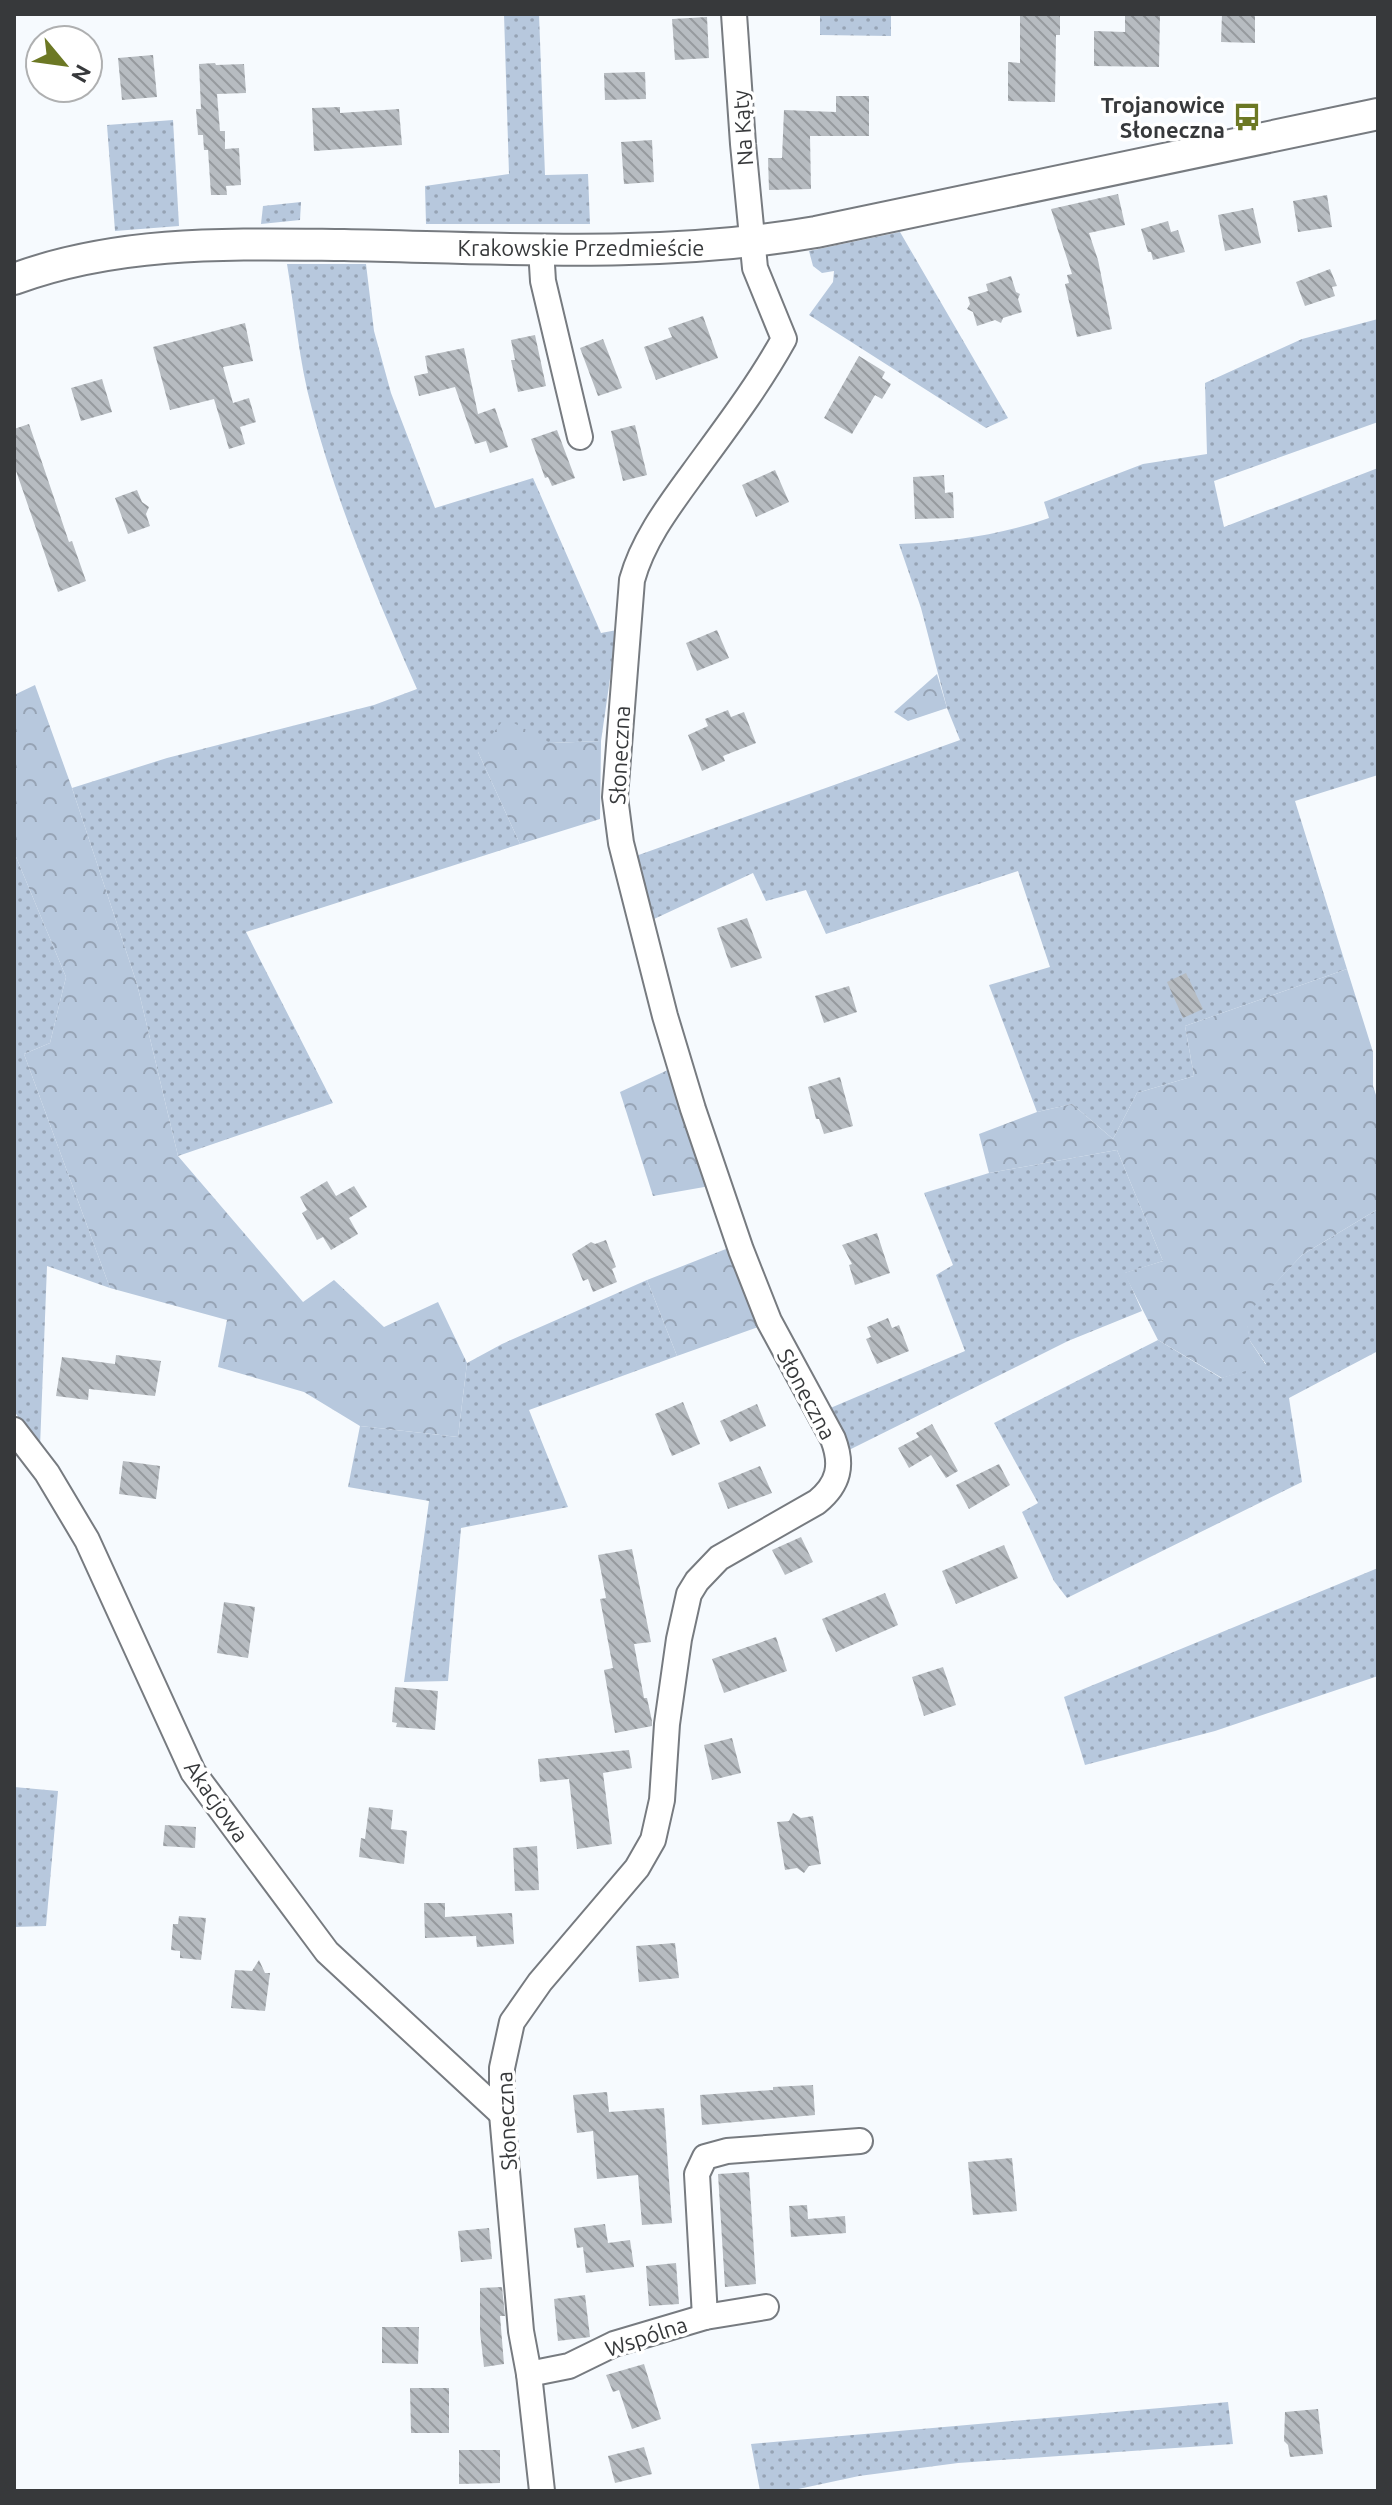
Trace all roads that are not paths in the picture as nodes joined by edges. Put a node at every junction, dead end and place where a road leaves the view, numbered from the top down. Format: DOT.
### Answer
graph roads {
  1 [pos="734,14"];
  2 [pos="1378,114"];
  3 [pos="753,242"];
  4 [pos="541,249"];
  5 [pos="14,279"];
  6 [pos="580,437"];
  7 [pos="14,1430"];
  8 [pos="502,2114"];
  9 [pos="860,2141"];
  10 [pos="766,2307"];
  11 [pos="705,2317"];
  12 [pos="529,2374"];
  13 [pos="542,2491"];
  1 -- 3 [label="street, Na Kąty"];
  2 -- 3 [label="main road, Krakowskie Przedmieście"];
  3 -- 4 [label="main road, Krakowskie Przedmieście"];
  3 -- 8 [label="street, Słoneczna"];
  4 -- 5 [label="main road, Krakowskie Przedmieście"];
  4 -- 6 [label="street"];
  7 -- 8 [label="street, Akacjowa"];
  8 -- 12 [label="street, Słoneczna"];
  9 -- 11 [label="street"];
  10 -- 11 [label="street, Wspólna"];
  11 -- 12 [label="street, Wspólna"];
  12 -- 13 [label="street, Słoneczna"];
}
